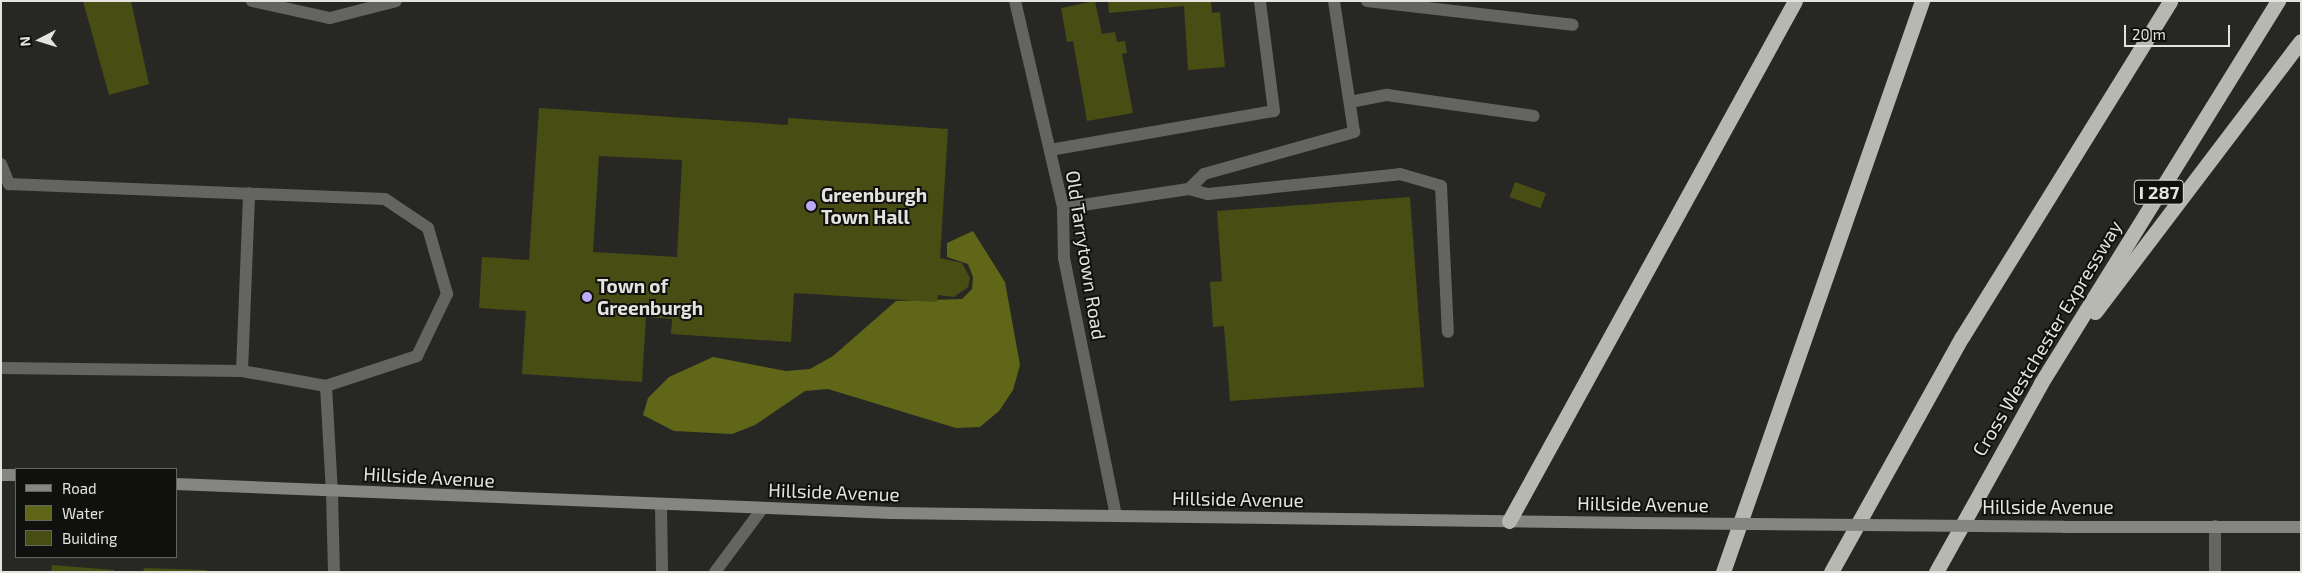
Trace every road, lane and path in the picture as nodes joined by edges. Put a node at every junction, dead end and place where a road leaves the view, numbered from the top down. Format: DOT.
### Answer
graph roads {
  1 [pos="252,1"];
  2 [pos="396,1"];
  3 [pos="1015,1"];
  4 [pos="1260,1"];
  5 [pos="1334,1"];
  6 [pos="1367,1"];
  7 [pos="1795,1"];
  8 [pos="1922,1"];
  9 [pos="2170,1"];
  10 [pos="2278,1"];
  11 [pos="1572,25"];
  12 [pos="2301,41"];
  13 [pos="1350,102"];
  14 [pos="1534,116"];
  15 [pos="1050,150"];
  16 [pos="1,164"];
  17 [pos="1189,189"];
  18 [pos="249,193"];
  19 [pos="1063,208"];
  20 [pos="1448,332"];
  21 [pos="1,368"];
  22 [pos="242,371"];
  23 [pos="2041,383"];
  24 [pos="326,386"];
  25 [pos="1,474"];
  26 [pos="15,475"];
  27 [pos="178,484"];
  28 [pos="332,492"];
  29 [pos="661,506"];
  30 [pos="762,509"];
  31 [pos="1116,516"];
  32 [pos="1509,521"];
  33 [pos="2215,526"];
  34 [pos="2301,527"];
  35 [pos="334,572"];
  36 [pos="662,572"];
  37 [pos="715,572"];
  38 [pos="1723,572"];
  39 [pos="1831,572"];
  40 [pos="1936,572"];
  41 [pos="2215,572"];
  1 -- 2 [label="street"];
  3 -- 15 [label="street, Old Tarrytown Road"];
  4 -- 15 [label="street"];
  5 -- 13 [label="street"];
  6 -- 11 [label="street"];
  7 -- 32 [label="highway"];
  8 -- 38 [label="highway"];
  9 -- 39 [label="highway"];
  10 -- 23 [label="highway, Cross Westchester Expressway / I 287"];
  12 -- 23 [label="highway"];
  13 -- 14 [label="street"];
  13 -- 17 [label="street"];
  15 -- 19 [label="street, Old Tarrytown Road"];
  16 -- 18 [label="street"];
  17 -- 19 [label="street"];
  17 -- 20 [label="street"];
  18 -- 22 [label="street"];
  18 -- 24 [label="street"];
  19 -- 31 [label="street, Old Tarrytown Road"];
  21 -- 22 [label="street"];
  22 -- 24 [label="street"];
  23 -- 40 [label="highway, Cross Westchester Expressway / I 287"];
  24 -- 28 [label="street"];
  25 -- 26 [label="main road"];
  27 -- 28 [label="main road, Hillside Avenue"];
  28 -- 29 [label="main road, Hillside Avenue"];
  28 -- 35 [label="street"];
  29 -- 30 [label="main road, Hillside Avenue"];
  29 -- 36 [label="street"];
  30 -- 31 [label="main road, Hillside Avenue"];
  30 -- 37 [label="street"];
  31 -- 32 [label="main road, Hillside Avenue"];
  32 -- 33 [label="main road, Hillside Avenue, bridge"];
  33 -- 34 [label="main road, Hillside Avenue"];
  33 -- 41 [label="street"];
}
